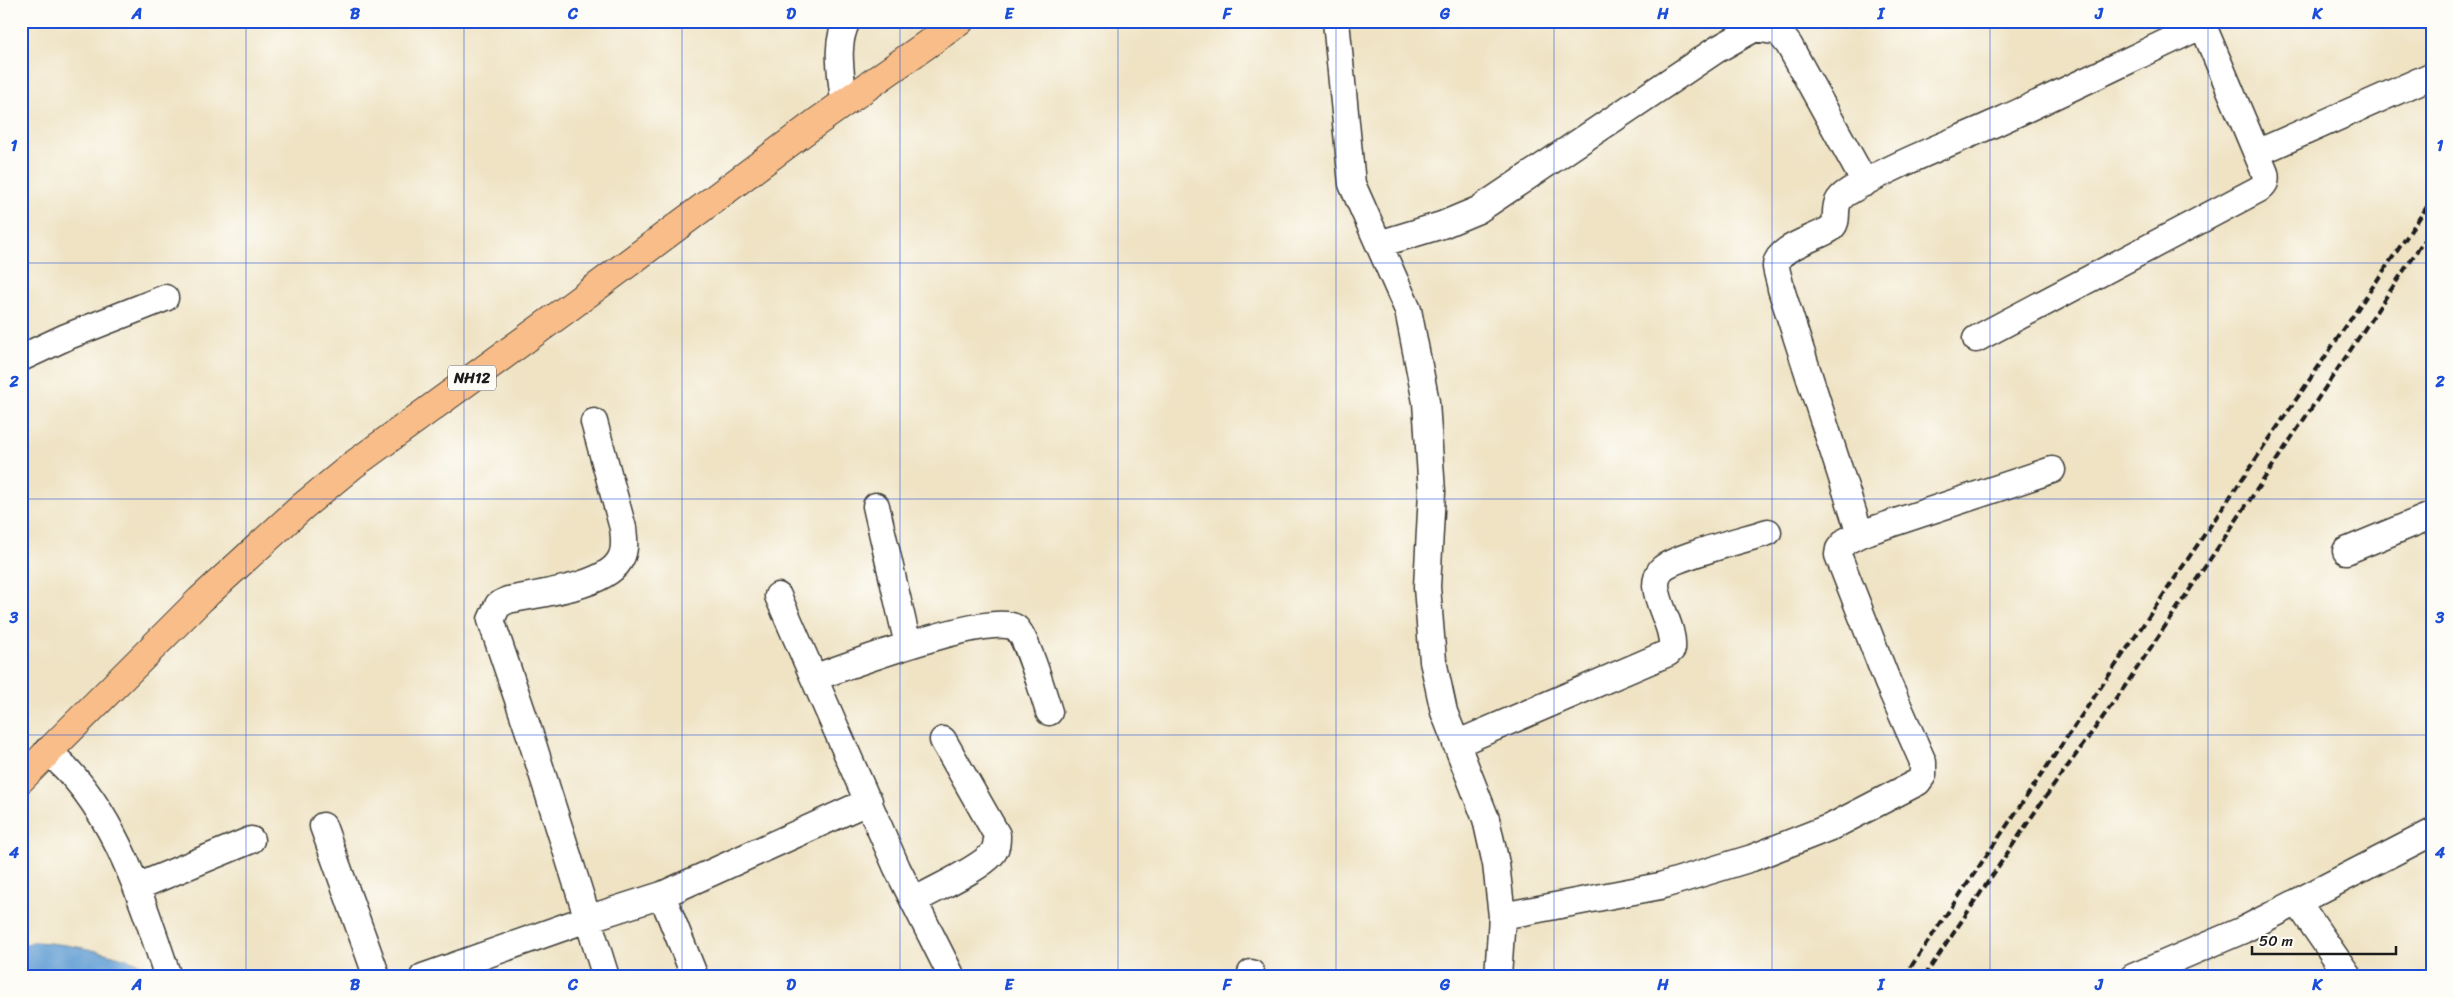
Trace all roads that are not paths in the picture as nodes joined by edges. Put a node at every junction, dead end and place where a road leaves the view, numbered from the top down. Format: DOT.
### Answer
graph roads {
  1 [pos="848,21"];
  2 [pos="1336,21"];
  3 [pos="956,22"];
  4 [pos="2202,23"];
  5 [pos="2433,75"];
  6 [pos="844,103"];
  7 [pos="2257,153"];
  8 [pos="1865,183"];
  9 [pos="1378,244"];
  10 [pos="165,298"];
  11 [pos="1976,339"];
  12 [pos="21,358"];
  13 [pos="594,422"];
  14 [pos="2052,470"];
  15 [pos="876,506"];
  16 [pos="2433,515"];
  17 [pos="1768,532"];
  18 [pos="1860,534"];
  19 [pos="2346,551"];
  20 [pos="778,596"];
  21 [pos="908,646"];
  22 [pos="816,678"];
  23 [pos="1050,712"];
  24 [pos="943,740"];
  25 [pos="1456,744"];
  26 [pos="47,751"];
  27 [pos="21,779"];
  28 [pos="869,801"];
  29 [pos="323,826"];
  30 [pos="2433,832"];
  31 [pos="251,840"];
  32 [pos="137,887"];
  33 [pos="662,895"];
  34 [pos="914,901"];
  35 [pos="2298,903"];
  36 [pos="1502,916"];
  37 [pos="587,919"];
  38 [pos="168,977"];
  39 [pos="377,977"];
  40 [pos="423,977"];
  41 [pos="606,977"];
  42 [pos="695,977"];
  43 [pos="952,977"];
  44 [pos="1498,977"];
  45 [pos="2133,977"];
  46 [pos="2349,977"];
  1 -- 6 [label="street"];
  2 -- 9 [label="street"];
  3 -- 6 [label="main road, NH12"];
  4 -- 7 [label="street"];
  4 -- 8 [label="street"];
  5 -- 7 [label="street"];
  6 -- 26 [label="main road, NH12"];
  7 -- 11 [label="street"];
  8 -- 9 [label="street"];
  8 -- 18 [label="street"];
  9 -- 25 [label="street"];
  10 -- 12 [label="street"];
  13 -- 37 [label="street"];
  14 -- 18 [label="street"];
  15 -- 21 [label="street"];
  16 -- 19 [label="street"];
  17 -- 25 [label="street"];
  18 -- 36 [label="street"];
  20 -- 22 [label="street"];
  21 -- 22 [label="street"];
  21 -- 23 [label="street"];
  22 -- 28 [label="street"];
  24 -- 34 [label="street"];
  25 -- 36 [label="street"];
  26 -- 27 [label="main road, NH12"];
  26 -- 32 [label="street"];
  28 -- 33 [label="street"];
  28 -- 34 [label="street"];
  29 -- 39 [label="street"];
  30 -- 35 [label="street"];
  31 -- 32 [label="street"];
  32 -- 38 [label="street"];
  33 -- 37 [label="street"];
  33 -- 42 [label="street"];
  34 -- 43 [label="street"];
  35 -- 45 [label="street"];
  35 -- 46 [label="street"];
  36 -- 44 [label="street"];
  37 -- 40 [label="street"];
  37 -- 41 [label="street"];
}
